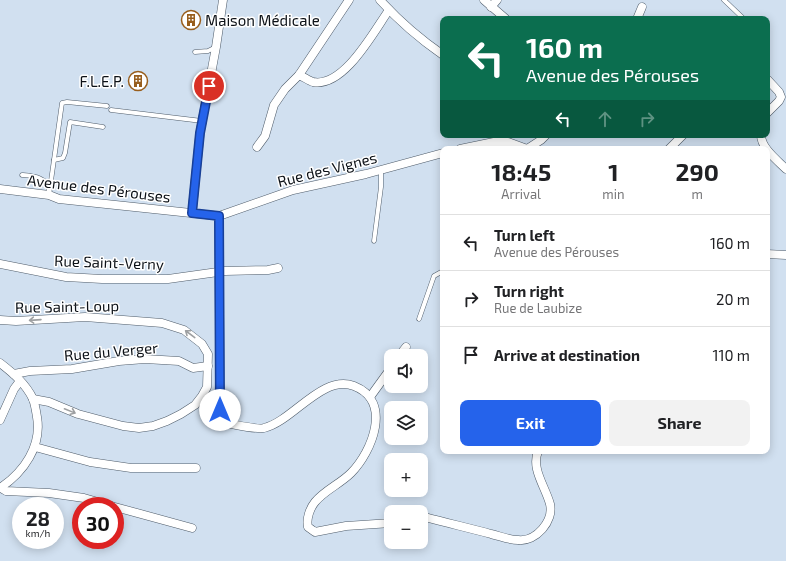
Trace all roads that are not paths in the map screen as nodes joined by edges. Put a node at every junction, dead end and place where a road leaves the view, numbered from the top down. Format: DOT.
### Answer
graph roads {
  1 [pos="223,0"];
  2 [pos="349,0"];
  3 [pos="380,0"];
  4 [pos="484,0"];
  5 [pos="724,0"];
  6 [pos="494,3"];
  7 [pos="642,7"];
  8 [pos="389,10"];
  9 [pos="504,16"];
  10 [pos="638,16"];
  11 [pos="741,16"];
  12 [pos="216,47"];
  13 [pos="195,52"];
  14 [pos="440,53"];
  15 [pos="299,75"];
  16 [pos="770,82"];
  17 [pos="107,106"];
  18 [pos="111,110"];
  19 [pos="770,110"];
  20 [pos="203,121"];
  21 [pos="102,127"];
  22 [pos="543,138"];
  23 [pos="680,138"];
  24 [pos="494,146"];
  25 [pos="519,146"];
  26 [pos="532,146"];
  27 [pos="672,146"];
  28 [pos="257,147"];
  29 [pos="770,152"];
  30 [pos="440,154"];
  31 [pos="54,160"];
  32 [pos="786,169"];
  33 [pos="381,170"];
  34 [pos="22,175"];
  35 [pos="0,189"];
  36 [pos="49,195"];
  37 [pos="192,213"];
  38 [pos="219,216"];
  39 [pos="374,241"];
  40 [pos="770,254"];
  41 [pos="786,256"];
  42 [pos="0,264"];
  43 [pos="278,268"];
  44 [pos="218,272"];
  45 [pos="440,273"];
  46 [pos="418,319"];
  47 [pos="0,320"];
  48 [pos="208,354"];
  49 [pos="219,354"];
  50 [pos="0,363"];
  51 [pos="208,366"];
  52 [pos="14,374"];
  53 [pos="384,378"];
  54 [pos="20,381"];
  55 [pos="370,397"];
  56 [pos="33,400"];
  57 [pos="0,420"];
  58 [pos="35,447"];
  59 [pos="537,454"];
  60 [pos="196,468"];
  61 [pos="1,488"];
  62 [pos="77,497"];
  63 [pos="124,509"];
  64 [pos="428,518"];
  65 [pos="384,523"];
  66 [pos="192,528"];
  1 -- 12 [label="street"];
  2 -- 15 [label="street"];
  3 -- 8 [label="street"];
  4 -- 6 [label="street"];
  5 -- 11 [label="lane"];
  6 -- 9 [label="street"];
  7 -- 10 [label="street"];
  8 -- 14 [label="street"];
  8 -- 15 [label="street"];
  12 -- 13 [label="lane"];
  12 -- 20 [label="street"];
  15 -- 28 [label="street"];
  16 -- 19 [label="street"];
  17 -- 31 [label="lane"];
  18 -- 20 [label="lane"];
  20 -- 37 [label="street"];
  21 -- 31 [label="lane"];
  22 -- 26 [label="street"];
  23 -- 27 [label="street"];
  24 -- 25 [label="street"];
  29 -- 32 [label="street"];
  30 -- 33 [label="street, Rue des Vignes"];
  31 -- 36 [label="lane"];
  33 -- 38 [label="street, Rue des Vignes"];
  33 -- 39 [label="lane"];
  34 -- 36 [label="lane"];
  35 -- 36 [label="street, Avenue des Pérouses"];
  36 -- 37 [label="street, Avenue des Pérouses"];
  37 -- 38 [label="street, Avenue des Pérouses"];
  38 -- 44 [label="street"];
  40 -- 41 [label="street"];
  42 -- 44 [label="street, Rue Saint-Verny"];
  43 -- 44 [label="street, Rue Saint-Verny"];
  44 -- 49 [label="street"];
  45 -- 46 [label="lane"];
  48 -- 47 [label="street, Rue Saint-Loup, one-way"];
  48 -- 49 [label="street"];
  48 -- 51 [label="street"];
  49 -- 55 [label="street"];
  50 -- 52 [label="street"];
  51 -- 52 [label="street, Rue du Verger"];
  56 -- 51 [label="street, one-way"];
  52 -- 54 [label="street"];
  53 -- 55 [label="street"];
  54 -- 56 [label="street"];
  54 -- 57 [label="street"];
  55 -- 65 [label="street"];
  56 -- 58 [label="street"];
  58 -- 60 [label="street"];
  58 -- 61 [label="street"];
  59 -- 64 [label="street"];
  61 -- 62 [label="street"];
  63 -- 66 [label="street"];
}
